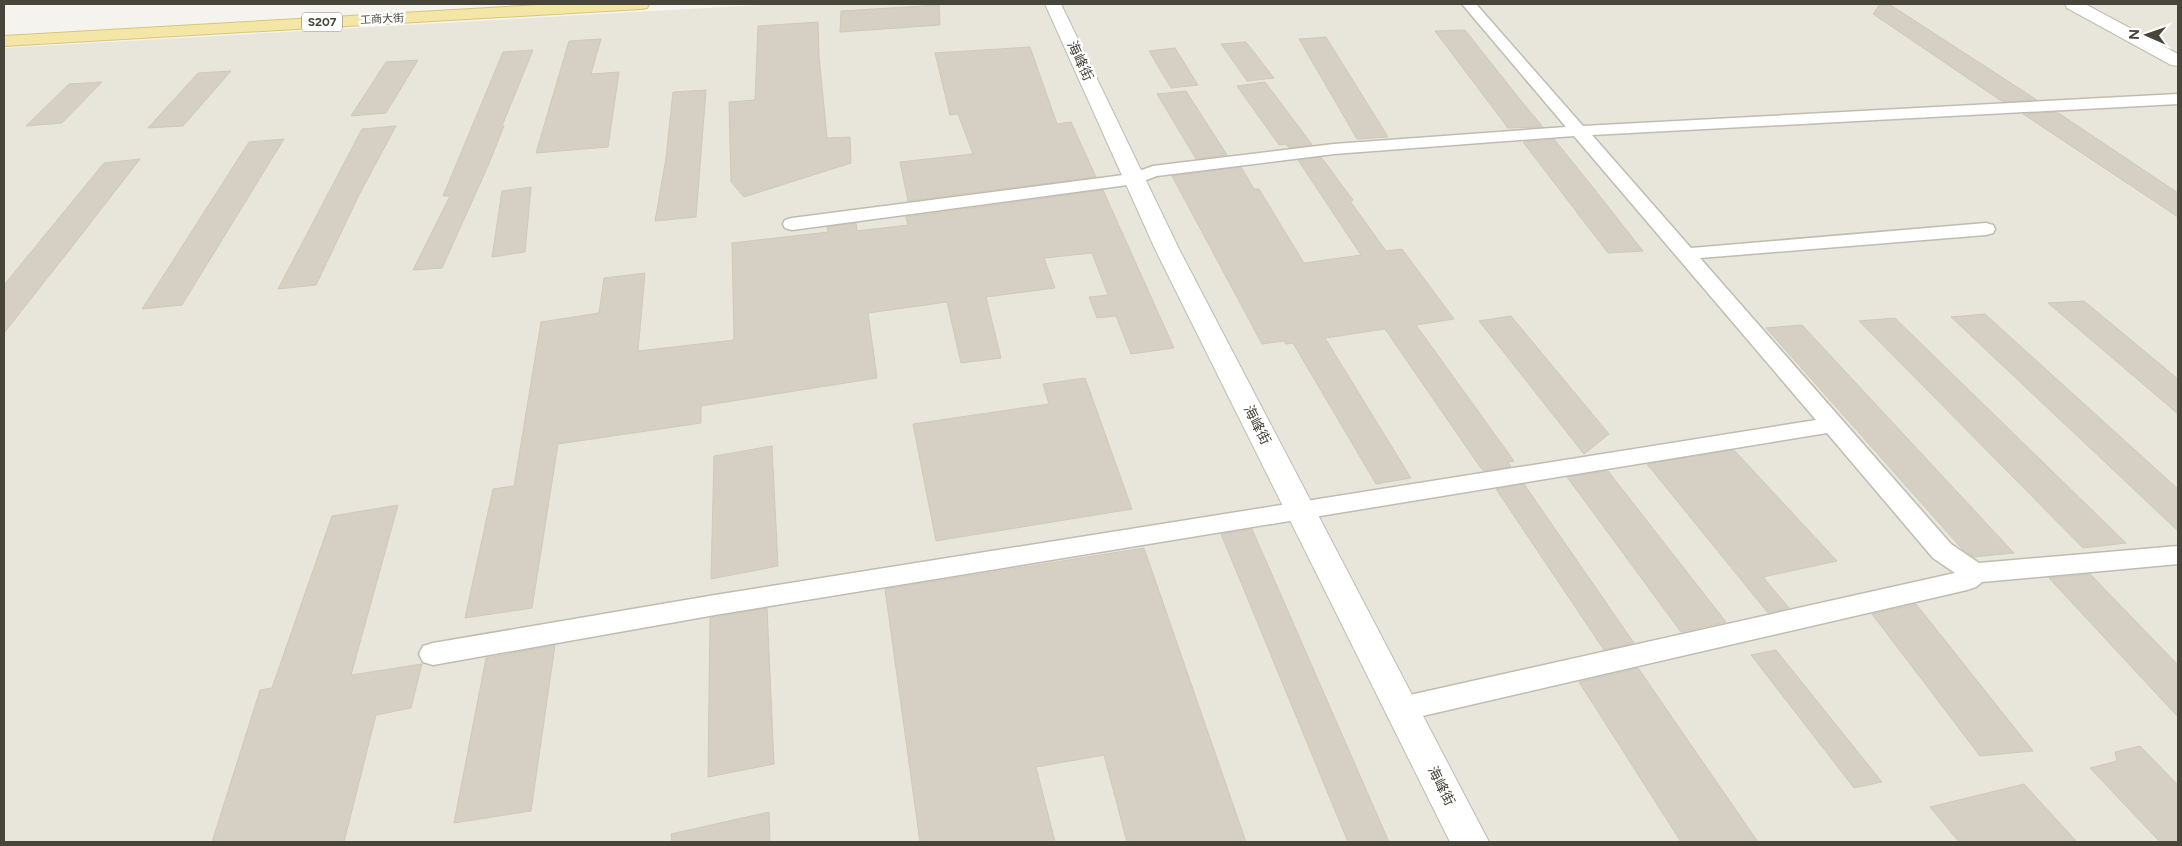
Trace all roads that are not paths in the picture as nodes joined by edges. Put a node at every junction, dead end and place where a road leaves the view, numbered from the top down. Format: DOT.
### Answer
graph roads {
  1 [pos="440,4"];
  2 [pos="641,4"];
  3 [pos="1053,4"];
  4 [pos="1469,4"];
  5 [pos="2073,4"];
  6 [pos="4,28"];
  7 [pos="4,41"];
  8 [pos="2178,61"];
  9 [pos="2178,99"];
  10 [pos="1579,131"];
  11 [pos="1135,179"];
  12 [pos="792,224"];
  13 [pos="1986,229"];
  14 [pos="1685,254"];
  15 [pos="1833,425"];
  16 [pos="1300,510"];
  17 [pos="2178,555"];
  18 [pos="1975,572"];
  19 [pos="433,654"];
  20 [pos="1401,709"];
  21 [pos="1470,842"];
  1 -- 6 [label="main road, 工商大街 / S207"];
  2 -- 7 [label="main road, 工商大街 / S207"];
  3 -- 11 [label="street, 海峰街"];
  4 -- 10 [label="street"];
  5 -- 8 [label="street"];
  9 -- 10 [label="street"];
  10 -- 11 [label="street"];
  10 -- 14 [label="street"];
  11 -- 12 [label="street"];
  11 -- 16 [label="street, 海峰街"];
  13 -- 14 [label="street"];
  14 -- 15 [label="street"];
  15 -- 16 [label="street"];
  15 -- 18 [label="street"];
  16 -- 19 [label="street"];
  16 -- 20 [label="street, 海峰街"];
  17 -- 18 [label="street"];
  18 -- 20 [label="street"];
  20 -- 21 [label="street, 海峰街"];
}
